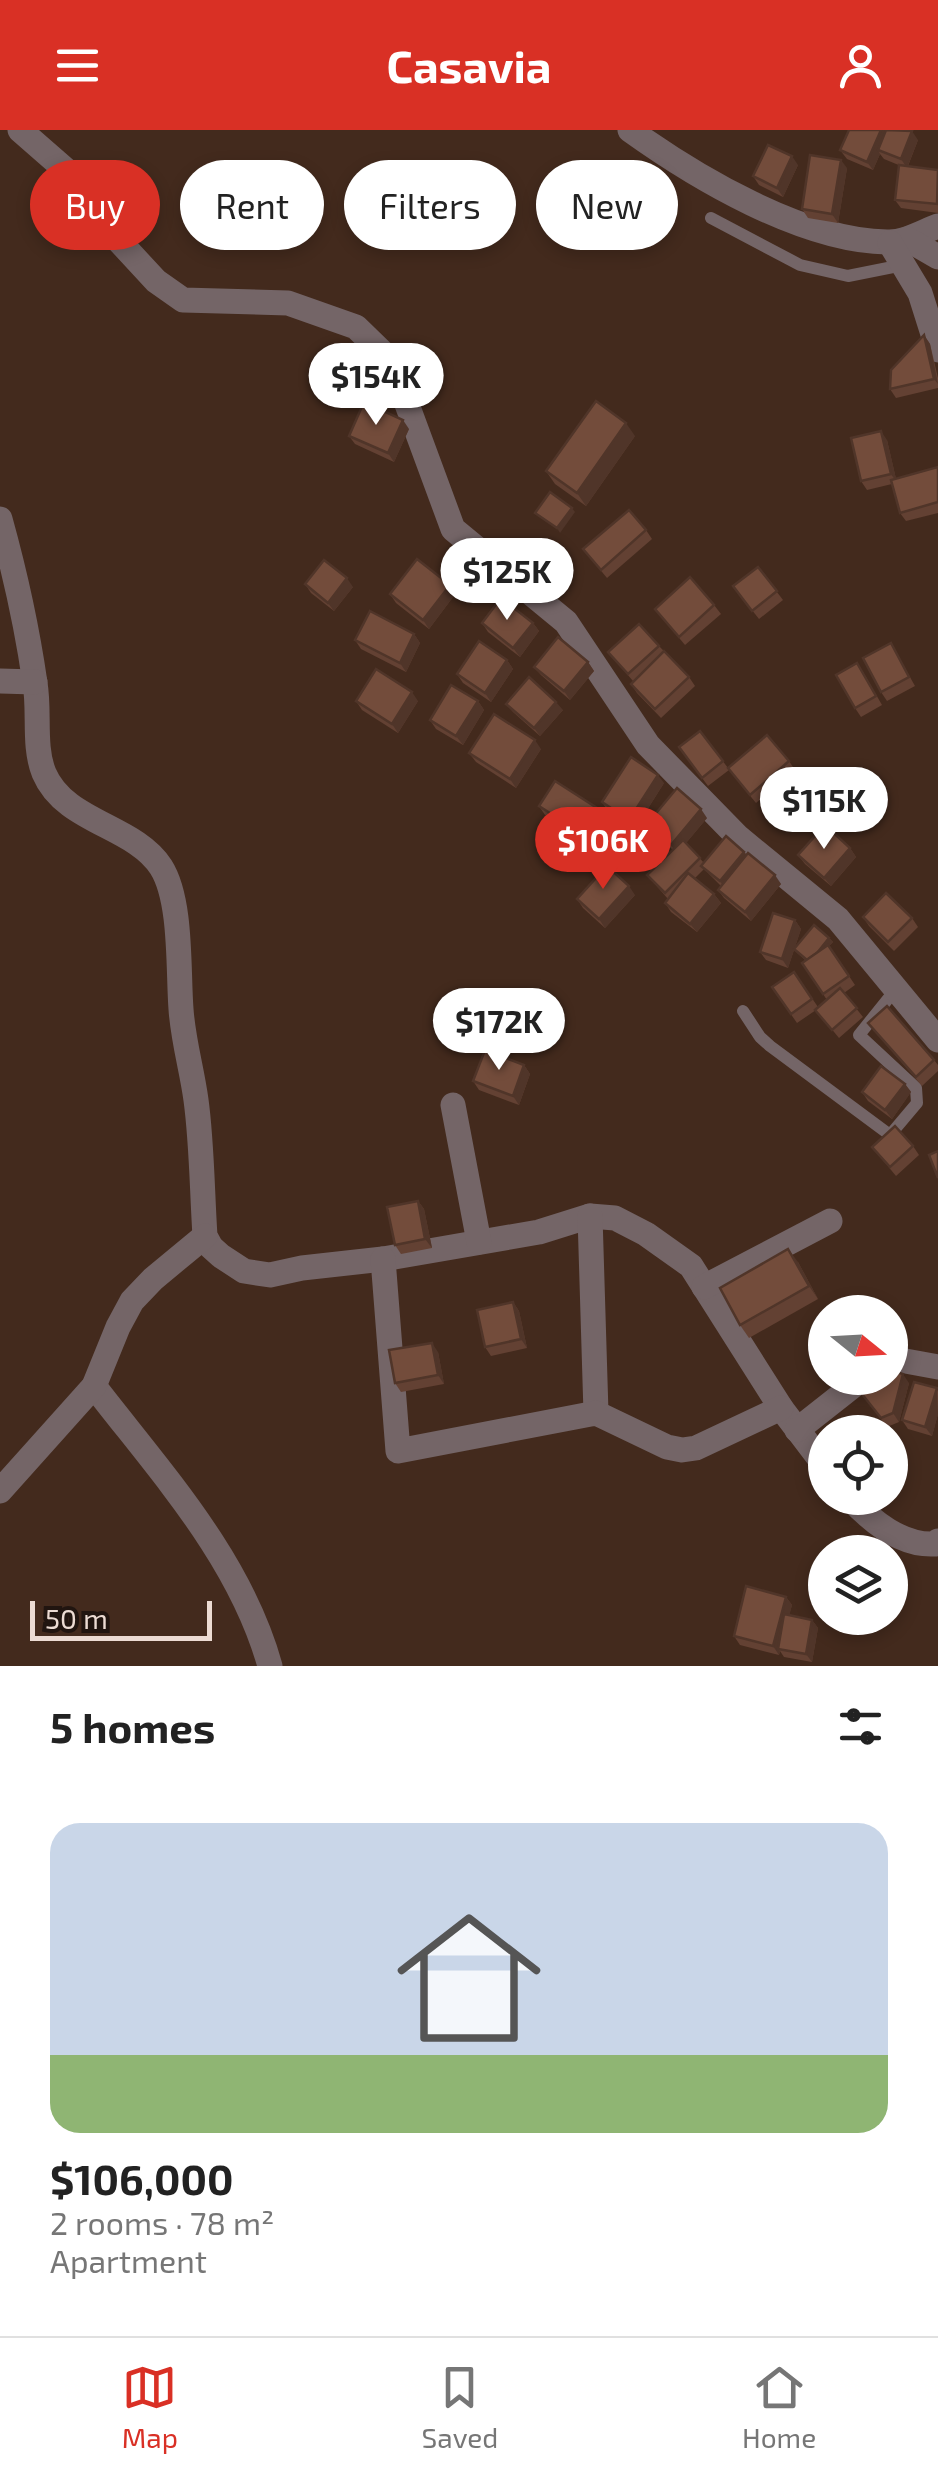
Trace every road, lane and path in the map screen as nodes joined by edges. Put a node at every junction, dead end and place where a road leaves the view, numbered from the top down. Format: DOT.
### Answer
graph roads {
  1 [pos="20,130"];
  2 [pos="630,130"];
  3 [pos="711,218"];
  4 [pos="938,226"];
  5 [pos="900,249"];
  6 [pos="938,257"];
  7 [pos="938,350"];
  8 [pos="0,519"];
  9 [pos="0,681"];
  10 [pos="36,682"];
  11 [pos="896,989"];
  12 [pos="743,1011"];
  13 [pos="938,1040"];
  14 [pos="453,1105"];
  15 [pos="590,1216"];
  16 [pos="830,1220"];
  17 [pos="206,1236"];
  18 [pos="479,1242"];
  19 [pos="383,1259"];
  20 [pos="704,1287"];
  21 [pos="908,1361"];
  22 [pos="938,1367"];
  23 [pos="94,1386"];
  24 [pos="841,1395"];
  25 [pos="781,1408"];
  26 [pos="596,1414"];
  27 [pos="797,1430"];
  28 [pos="808,1444"];
  29 [pos="0,1491"];
  30 [pos="865,1515"];
  31 [pos="938,1541"];
  32 [pos="270,1666"];
  1 -- 11 [label="street"];
  2 -- 5 [label="street"];
  3 -- 5 [label="lane"];
  4 -- 5 [label="street"];
  5 -- 6 [label="street"];
  5 -- 7 [label="street"];
  8 -- 10 [label="street"];
  9 -- 10 [label="street"];
  10 -- 17 [label="street"];
  11 -- 12 [label="lane"];
  11 -- 13 [label="street"];
  14 -- 18 [label="street"];
  15 -- 18 [label="street"];
  15 -- 20 [label="street"];
  15 -- 26 [label="street"];
  16 -- 20 [label="street"];
  17 -- 19 [label="street"];
  17 -- 23 [label="street"];
  18 -- 19 [label="street"];
  19 -- 26 [label="street"];
  20 -- 25 [label="street"];
  21 -- 22 [label="street"];
  23 -- 29 [label="street"];
  23 -- 32 [label="street"];
  24 -- 27 [label="street"];
  25 -- 26 [label="street"];
  25 -- 27 [label="street"];
  27 -- 28 [label="street"];
  30 -- 31 [label="street"];
}
